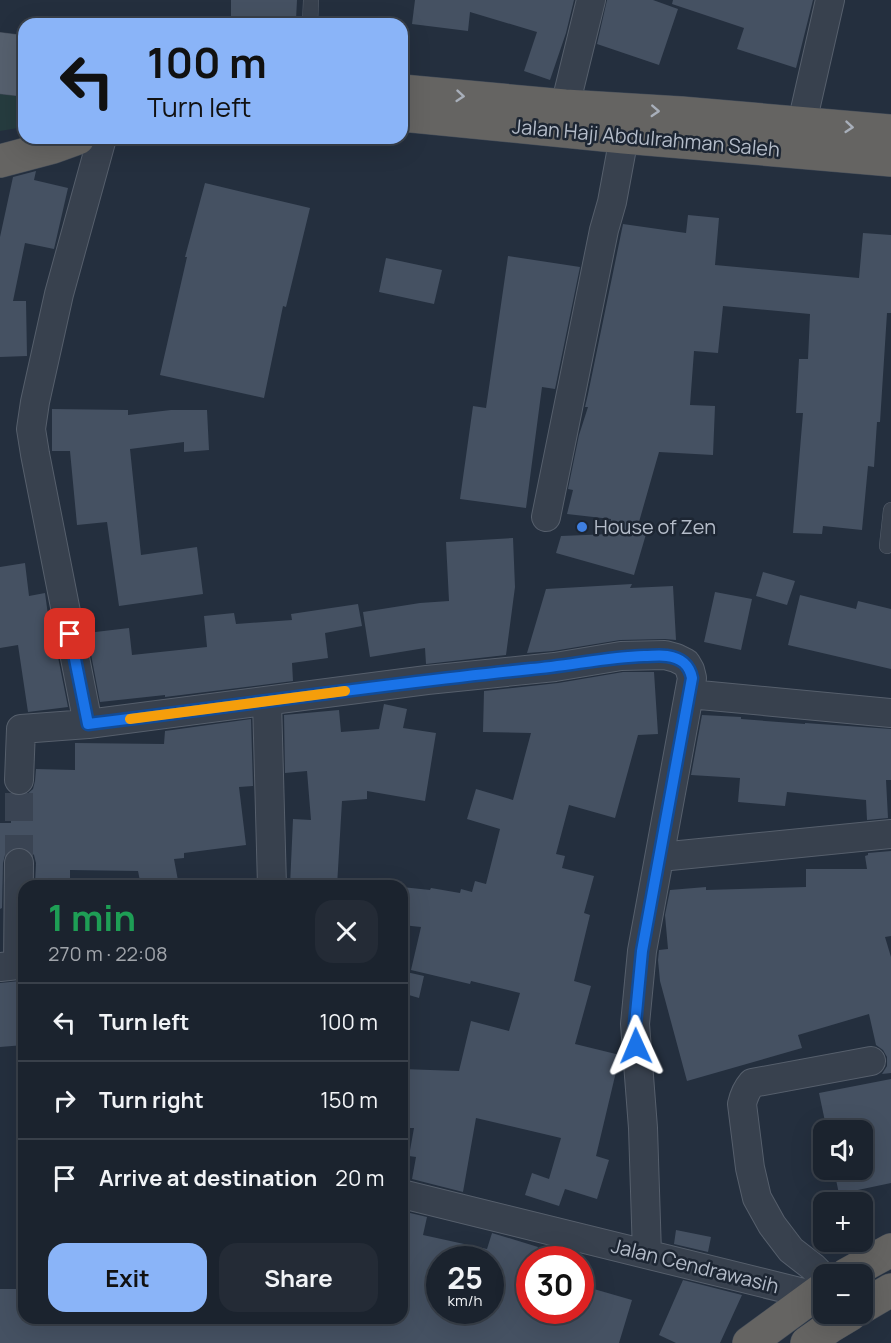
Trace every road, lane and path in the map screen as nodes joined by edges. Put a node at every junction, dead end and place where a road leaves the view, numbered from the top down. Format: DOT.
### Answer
graph roads {
  1 [pos="311,0"];
  2 [pos="591,0"];
  3 [pos="830,0"];
  4 [pos="310,18"];
  5 [pos="0,49"];
  6 [pos="18,51"];
  7 [pos="0,77"];
  8 [pos="18,79"];
  9 [pos="408,92"];
  10 [pos="565,106"];
  11 [pos="408,116"];
  12 [pos="802,123"];
  13 [pos="891,131"];
  14 [pos="624,137"];
  15 [pos="61,144"];
  16 [pos="100,144"];
  17 [pos="891,160"];
  18 [pos="0,161"];
  19 [pos="891,510"];
  20 [pos="546,518"];
  21 [pos="887,546"];
  22 [pos="689,694"];
  23 [pos="267,701"];
  24 [pos="891,713"];
  25 [pos="88,724"];
  26 [pos="10,731"];
  27 [pos="20,780"];
  28 [pos="891,834"];
  29 [pos="660,857"];
  30 [pos="19,863"];
  31 [pos="19,880"];
  32 [pos="272,880"];
  33 [pos="18,965"];
  34 [pos="0,967"];
  35 [pos="871,1061"];
  36 [pos="408,1195"];
  37 [pos="891,1251"];
  38 [pos="646,1254"];
  39 [pos="867,1264"];
  40 [pos="813,1267"];
  41 [pos="813,1286"];
  42 [pos="891,1290"];
  43 [pos="813,1293"];
  44 [pos="873,1301"];
  45 [pos="834,1324"];
  46 [pos="749,1343"];
  47 [pos="807,1343"];
  1 -- 4 [label="lane"];
  2 -- 10 [label="street"];
  3 -- 12 [label="street"];
  5 -- 6 [label="main road"];
  7 -- 8 [label="main road"];
  9 -- 10 [label="highway, Jalan Haji Abdulrahman Saleh, one-way"];
  10 -- 12 [label="highway, Jalan Haji Abdulrahman Saleh, one-way"];
  11 -- 14 [label="highway, Jalan Haji Abdulrahman Saleh"];
  12 -- 13 [label="highway, Jalan Haji Abdulrahman Saleh, one-way"];
  14 -- 17 [label="highway, Jalan Haji Abdulrahman Saleh"];
  14 -- 20 [label="street"];
  15 -- 18 [label="highway"];
  16 -- 25 [label="street"];
  19 -- 21 [label="lane"];
  22 -- 23 [label="street"];
  22 -- 24 [label="street"];
  22 -- 29 [label="street"];
  23 -- 25 [label="street"];
  23 -- 32 [label="street"];
  25 -- 26 [label="street"];
  26 -- 27 [label="street"];
  28 -- 29 [label="street"];
  29 -- 38 [label="street"];
  30 -- 31 [label="street"];
  33 -- 34 [label="street"];
  35 -- 40 [label="street"];
  36 -- 38 [label="street, Jalan Cendrawasih"];
  37 -- 39 [label="highway"];
  38 -- 41 [label="street, Jalan Cendrawasih"];
  42 -- 44 [label="highway"];
  43 -- 46 [label="highway"];
  45 -- 47 [label="highway"];
}
